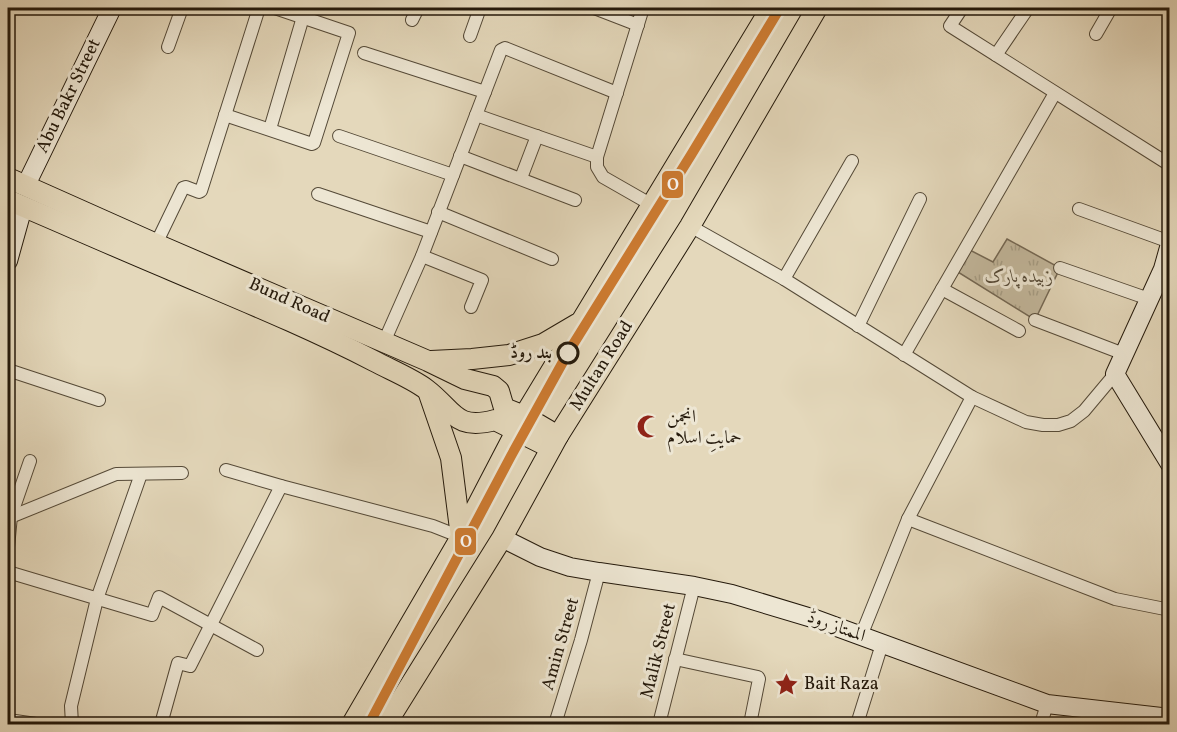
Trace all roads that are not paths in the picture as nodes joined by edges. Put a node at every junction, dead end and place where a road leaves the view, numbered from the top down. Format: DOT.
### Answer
graph roads {
  1 [pos="112,8"];
  2 [pos="182,8"];
  3 [pos="259,8"];
  4 [pos="275,8"];
  5 [pos="418,8"];
  6 [pos="480,8"];
  7 [pos="594,8"];
  8 [pos="643,8"];
  9 [pos="771,8"];
  10 [pos="817,8"];
  11 [pos="962,8"];
  12 [pos="1028,8"];
  13 [pos="1111,8"];
  14 [pos="303,17"];
  15 [pos="412,20"];
  16 [pos="638,25"];
  17 [pos="1096,34"];
  18 [pos="470,36"];
  19 [pos="168,47"];
  20 [pos="364,53"];
  21 [pos="996,56"];
  22 [pos="485,92"];
  23 [pos="617,93"];
  24 [pos="1055,93"];
  25 [pos="225,115"];
  26 [pos="476,115"];
  27 [pos="270,129"];
  28 [pos="339,136"];
  29 [pos="537,136"];
  30 [pos="460,156"];
  31 [pos="597,157"];
  32 [pos="852,161"];
  33 [pos="1170,165"];
  34 [pos="453,175"];
  35 [pos="521,178"];
  36 [pos="17,182"];
  37 [pos="318,194"];
  38 [pos="920,199"];
  39 [pos="575,200"];
  40 [pos="15,204"];
  41 [pos="652,205"];
  42 [pos="1079,209"];
  43 [pos="81,210"];
  44 [pos="438,212"];
  45 [pos="690,226"];
  46 [pos="73,229"];
  47 [pos="431,232"];
  48 [pos="1170,243"];
  49 [pos="156,244"];
  50 [pos="422,256"];
  51 [pos="552,259"];
  52 [pos="8,261"];
  53 [pos="1060,268"];
  54 [pos="1166,270"];
  55 [pos="784,279"];
  56 [pos="942,289"];
  57 [pos="1149,299"];
  58 [pos="471,307"];
  59 [pos="1035,320"];
  60 [pos="580,322"];
  61 [pos="858,326"];
  62 [pos="1019,331"];
  63 [pos="384,342"];
  64 [pos="1124,354"];
  65 [pos="904,355"];
  66 [pos="428,361"];
  67 [pos="8,370"];
  68 [pos="1115,374"];
  69 [pos="427,390"];
  70 [pos="972,397"];
  71 [pos="99,400"];
  72 [pos="520,423"];
  73 [pos="555,442"];
  74 [pos="30,461"];
  75 [pos="1170,464"];
  76 [pos="226,470"];
  77 [pos="182,473"];
  78 [pos="141,474"];
  79 [pos="281,486"];
  80 [pos="9,517"];
  81 [pos="908,519"];
  82 [pos="461,537"];
  83 [pos="502,538"];
  84 [pos="8,547"];
  85 [pos="8,572"];
  86 [pos="599,572"];
  87 [pos="694,586"];
  88 [pos="97,599"];
  89 [pos="1170,610"];
  90 [pos="211,625"];
  91 [pos="861,636"];
  92 [pos="882,644"];
  93 [pos="257,650"];
  94 [pos="675,658"];
  95 [pos="1047,704"];
  96 [pos="1170,718"];
  97 [pos="8,720"];
  98 [pos="393,722"];
  99 [pos="36,724"];
  100 [pos="72,724"];
  101 [pos="162,724"];
  102 [pos="352,724"];
  103 [pos="555,724"];
  104 [pos="660,724"];
  105 [pos="750,724"];
  106 [pos="857,724"];
  107 [pos="1041,724"];
  1 -- 36 [label="main road, Abu Bakr Street"];
  2 -- 19 [label="street"];
  3 -- 25 [label="street"];
  4 -- 14 [label="street"];
  5 -- 15 [label="street"];
  6 -- 18 [label="street"];
  7 -- 16 [label="street"];
  8 -- 16 [label="street"];
  9 -- 41 [label="main road"];
  10 -- 45 [label="main road, Multan Road"];
  11 -- 21 [label="street"];
  12 -- 21 [label="street"];
  13 -- 17 [label="street"];
  14 -- 27 [label="street"];
  14 -- 27 [label="street"];
  16 -- 23 [label="street"];
  20 -- 22 [label="street"];
  21 -- 24 [label="street"];
  22 -- 23 [label="street"];
  22 -- 26 [label="street"];
  23 -- 31 [label="street"];
  24 -- 33 [label="street"];
  24 -- 56 [label="street"];
  25 -- 27 [label="street"];
  25 -- 49 [label="street"];
  26 -- 29 [label="street"];
  26 -- 30 [label="street"];
  28 -- 34 [label="street"];
  29 -- 31 [label="street"];
  29 -- 35 [label="street"];
  30 -- 34 [label="street"];
  30 -- 35 [label="street"];
  31 -- 41 [label="street"];
  32 -- 55 [label="street"];
  34 -- 44 [label="street"];
  35 -- 39 [label="street"];
  36 -- 43 [label="main road, Bund Road"];
  37 -- 47 [label="street"];
  38 -- 61 [label="street"];
  40 -- 46 [label="main road, Bund Road"];
  40 -- 52 [label="main road"];
  41 -- 60 [label="main road"];
  42 -- 48 [label="street"];
  43 -- 46 [label="main road"];
  43 -- 49 [label="main road, Bund Road"];
  44 -- 47 [label="street"];
  44 -- 51 [label="street"];
  45 -- 55 [label="street"];
  45 -- 73 [label="main road, Multan Road"];
  46 -- 69 [label="main road, Bund Road"];
  47 -- 50 [label="street"];
  48 -- 54 [label="main road"];
  49 -- 63 [label="main road, Bund Road"];
  50 -- 58 [label="street"];
  50 -- 63 [label="street"];
  53 -- 57 [label="street"];
  54 -- 57 [label="main road"];
  55 -- 61 [label="street"];
  56 -- 62 [label="street"];
  56 -- 65 [label="street"];
  57 -- 64 [label="main road"];
  59 -- 64 [label="street"];
  60 -- 66 [label="main road"];
  60 -- 72 [label="main road"];
  61 -- 65 [label="street"];
  63 -- 66 [label="main road, Bund Road"];
  64 -- 68 [label="main road"];
  65 -- 70 [label="street"];
  66 -- 72 [label="main road, Bund Road"];
  67 -- 71 [label="street"];
  68 -- 70 [label="street"];
  68 -- 75 [label="main road"];
  69 -- 72 [label="main road, Bund Road"];
  69 -- 82 [label="main road"];
  70 -- 81 [label="street"];
  72 -- 73 [label="main road, Bund Road"];
  72 -- 82 [label="main road"];
  73 -- 83 [label="main road, Multan Road"];
  74 -- 80 [label="street"];
  76 -- 79 [label="street"];
  77 -- 78 [label="street"];
  78 -- 80 [label="street"];
  78 -- 88 [label="street"];
  79 -- 82 [label="street"];
  79 -- 90 [label="street"];
  80 -- 84 [label="street"];
  81 -- 89 [label="street"];
  81 -- 91 [label="street"];
  82 -- 102 [label="main road"];
  83 -- 86 [label="main road, الممتاز روڈ"];
  83 -- 98 [label="main road, Multan Road"];
  85 -- 88 [label="street"];
  86 -- 87 [label="main road, الممتاز روڈ"];
  86 -- 103 [label="street, Amin Street"];
  87 -- 91 [label="main road, الممتاز روڈ"];
  87 -- 94 [label="street, Malik Street"];
  88 -- 90 [label="street"];
  88 -- 100 [label="street"];
  90 -- 93 [label="street"];
  90 -- 101 [label="street"];
  91 -- 92 [label="main road, الممتاز روڈ"];
  92 -- 95 [label="main road, الممتاز روڈ"];
  92 -- 106 [label="street"];
  94 -- 104 [label="street, Malik Street"];
  94 -- 105 [label="street"];
  95 -- 96 [label="main road, الممتاز روڈ"];
  95 -- 107 [label="street"];
  97 -- 99 [label="street"];
}
